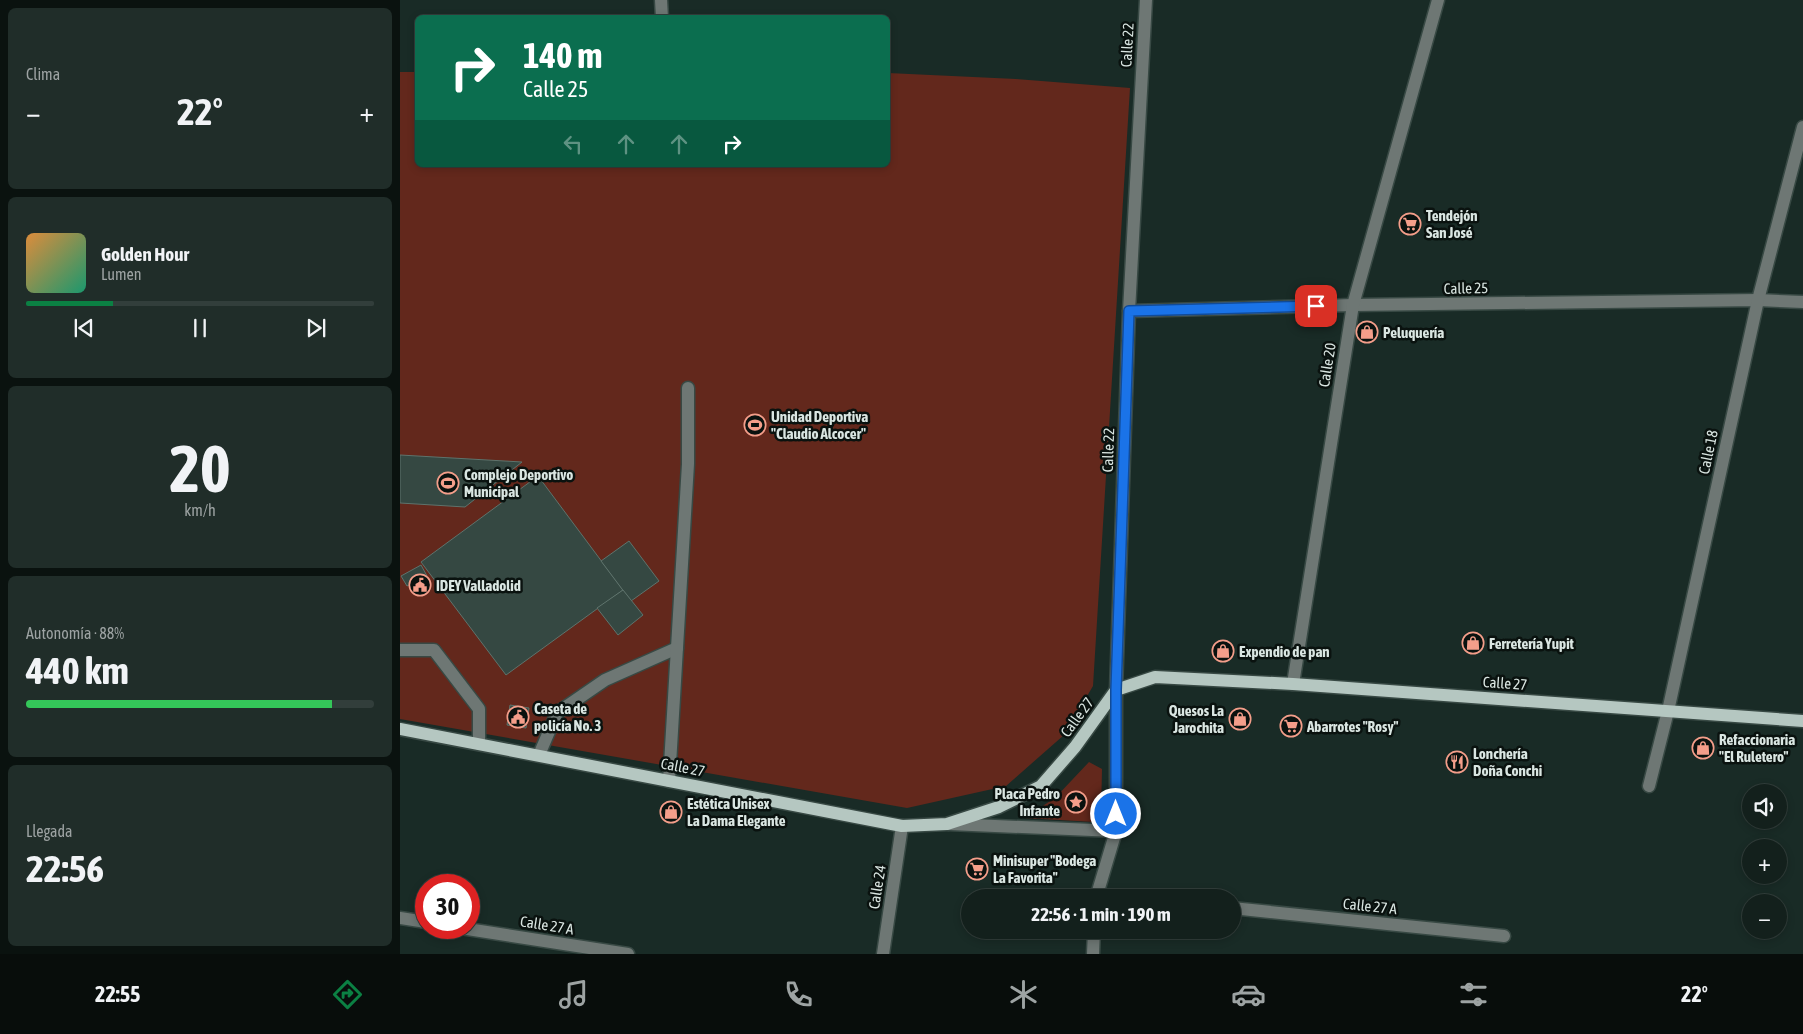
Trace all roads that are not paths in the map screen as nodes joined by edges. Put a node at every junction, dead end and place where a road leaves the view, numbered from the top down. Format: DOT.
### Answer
graph roads {
  1 [pos="661,0"];
  2 [pos="1146,0"];
  3 [pos="1438,0"];
  4 [pos="662,15"];
  5 [pos="1803,127"];
  6 [pos="1758,300"];
  7 [pos="1803,302"];
  8 [pos="1353,306"];
  9 [pos="1129,311"];
  10 [pos="688,388"];
  11 [pos="677,648"];
  12 [pos="400,650"];
  13 [pos="1292,684"];
  14 [pos="1116,690"];
  15 [pos="1668,711"];
  16 [pos="1803,721"];
  17 [pos="400,729"];
  18 [pos="479,744"];
  19 [pos="539,755"];
  20 [pos="669,781"];
  21 [pos="1649,786"];
  22 [pos="947,824"];
  23 [pos="902,826"];
  24 [pos="1116,831"];
  25 [pos="1098,889"];
  26 [pos="1241,909"];
  27 [pos="400,918"];
  28 [pos="415,920"];
  29 [pos="480,931"];
  30 [pos="1504,936"];
  31 [pos="1094,939"];
  32 [pos="628,954"];
  33 [pos="883,954"];
  34 [pos="1093,954"];
  1 -- 4 [label="street"];
  2 -- 9 [label="street, Calle 22"];
  3 -- 8 [label="street, Calle 20"];
  5 -- 6 [label="street, Calle 18"];
  6 -- 7 [label="street, Calle 25"];
  6 -- 8 [label="street, Calle 25"];
  6 -- 15 [label="street, Calle 18"];
  8 -- 9 [label="street, Calle 25"];
  8 -- 13 [label="street, Calle 20"];
  9 -- 14 [label="street, Calle 22"];
  10 -- 11 [label="street"];
  11 -- 19 [label="street"];
  11 -- 20 [label="street"];
  12 -- 18 [label="street"];
  13 -- 14 [label="main road, Calle 27"];
  13 -- 15 [label="main road, Calle 27"];
  14 -- 22 [label="main road, Calle 27"];
  14 -- 24 [label="street, Calle 22"];
  15 -- 16 [label="main road, Calle 27"];
  15 -- 21 [label="street, Calle 18"];
  17 -- 18 [label="main road, Calle 27"];
  18 -- 19 [label="main road, Calle 27"];
  19 -- 20 [label="main road, Calle 27"];
  20 -- 23 [label="main road, Calle 27"];
  22 -- 23 [label="main road, Calle 27"];
  22 -- 24 [label="street"];
  23 -- 33 [label="street, Calle 24"];
  24 -- 25 [label="street, Calle 22"];
  26 -- 30 [label="street, Calle 27 A"];
  27 -- 28 [label="street"];
  29 -- 32 [label="street, Calle 27 A"];
  31 -- 34 [label="street"];
}
